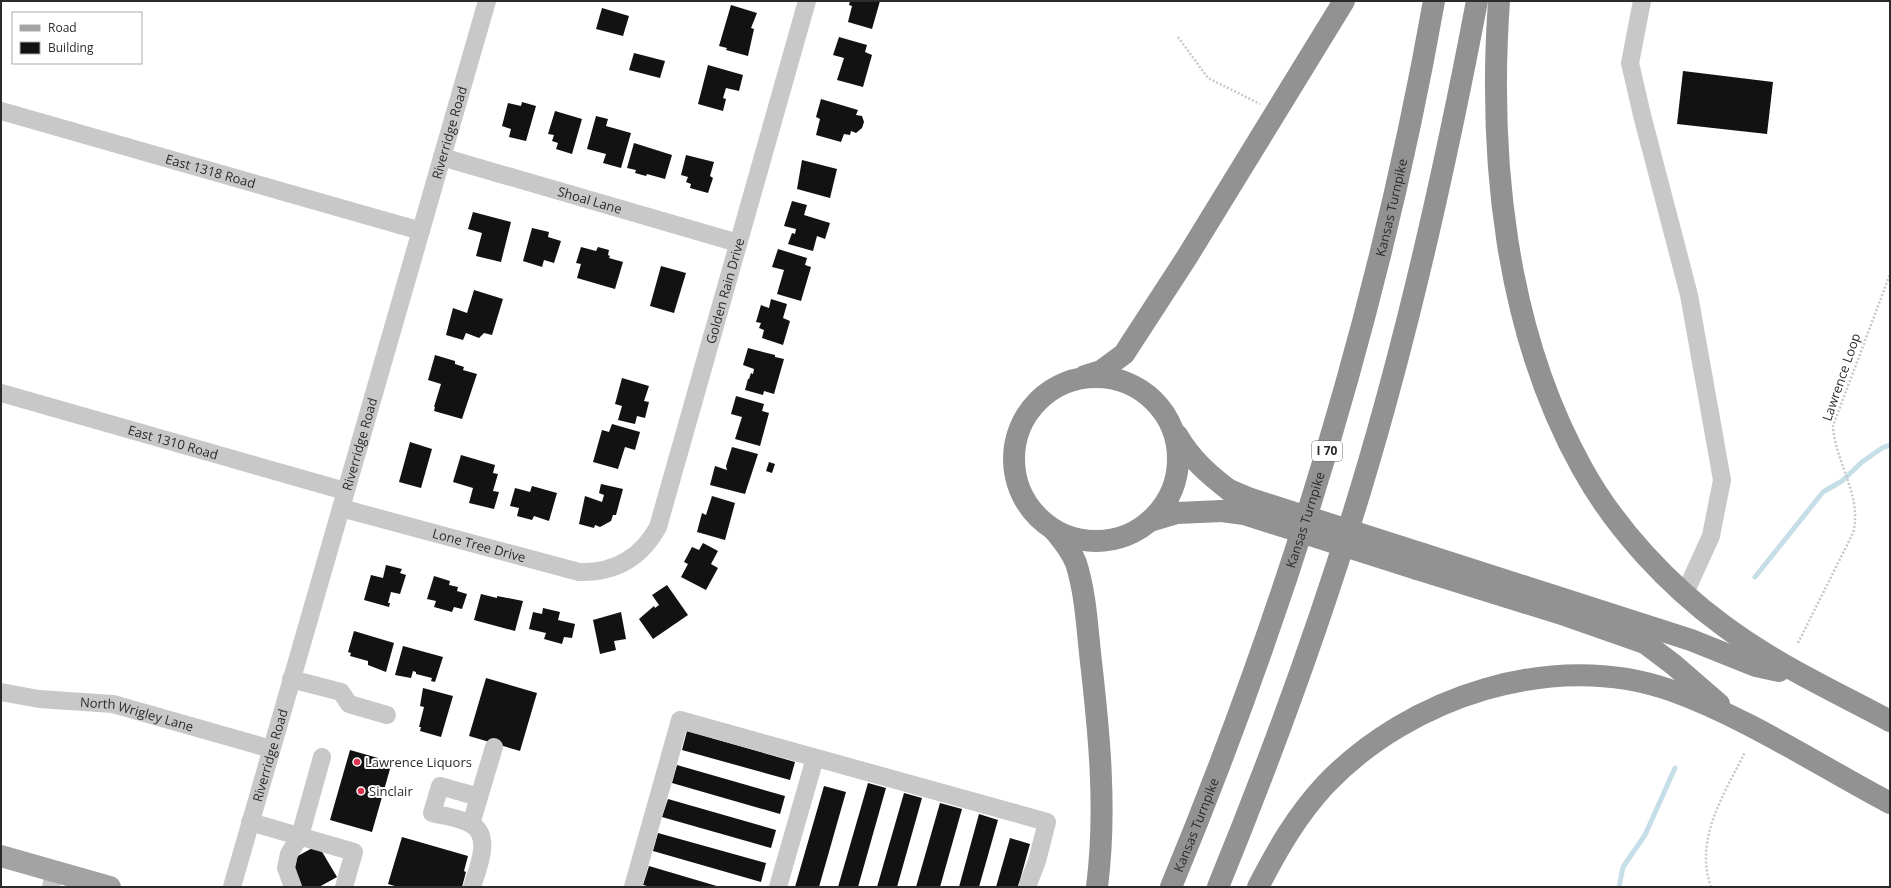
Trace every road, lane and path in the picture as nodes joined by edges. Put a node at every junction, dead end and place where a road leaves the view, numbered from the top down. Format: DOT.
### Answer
graph roads {
  1 [pos="487,1"];
  2 [pos="808,1"];
  3 [pos="1344,1"];
  4 [pos="1434,1"];
  5 [pos="1477,1"];
  6 [pos="1499,1"];
  7 [pos="1642,1"];
  8 [pos="1178,37"];
  9 [pos="1,111"];
  10 [pos="1276,112"];
  11 [pos="442,157"];
  12 [pos="421,231"];
  13 [pos="738,242"];
  14 [pos="1890,274"];
  15 [pos="1074,379"];
  16 [pos="1,394"];
  17 [pos="1172,426"];
  18 [pos="343,499"];
  19 [pos="1150,521"];
  20 [pos="1054,530"];
  21 [pos="1420,561"];
  22 [pos="618,565"];
  23 [pos="1685,593"];
  24 [pos="1798,642"];
  25 [pos="1811,678"];
  26 [pos="291,679"];
  27 [pos="1,692"];
  28 [pos="387,715"];
  29 [pos="1732,716"];
  30 [pos="1890,721"];
  31 [pos="494,747"];
  32 [pos="271,749"];
  33 [pos="1745,752"];
  34 [pos="322,757"];
  35 [pos="815,758"];
  36 [pos="479,797"];
  37 [pos="1890,803"];
  38 [pos="250,822"];
  39 [pos="471,824"];
  40 [pos="300,836"];
  41 [pos="1,856"];
  42 [pos="53,879"];
  43 [pos="110,887"];
  44 [pos="232,887"];
  45 [pos="293,887"];
  46 [pos="344,887"];
  47 [pos="472,887"];
  48 [pos="633,887"];
  49 [pos="778,887"];
  50 [pos="1027,887"];
  51 [pos="1097,887"];
  52 [pos="1171,887"];
  53 [pos="1218,887"];
  54 [pos="1258,887"];
  55 [pos="1711,887"];
  1 -- 11 [label="street, Riverridge Road"];
  2 -- 13 [label="street, Golden Rain Drive"];
  3 -- 10 [label="highway"];
  4 -- 52 [label="highway, Kansas Turnpike / I 70"];
  5 -- 53 [label="highway"];
  6 -- 23 [label="highway"];
  7 -- 23 [label="street"];
  8 -- 10 [label="path"];
  9 -- 12 [label="street, East 1318 Road"];
  10 -- 15 [label="highway"];
  11 -- 12 [label="street, Riverridge Road"];
  11 -- 13 [label="street, Shoal Lane"];
  12 -- 18 [label="street, Riverridge Road"];
  13 -- 22 [label="street, Golden Rain Drive"];
  14 -- 24 [label="path, Lawrence Loop"];
  15 -- 17 [label="highway"];
  15 -- 20 [label="highway"];
  16 -- 18 [label="street, East 1310 Road"];
  17 -- 19 [label="highway"];
  17 -- 21 [label="highway, bridge"];
  18 -- 22 [label="street, Lone Tree Drive"];
  18 -- 26 [label="street, Riverridge Road"];
  19 -- 20 [label="highway"];
  19 -- 21 [label="highway, bridge"];
  20 -- 51 [label="highway"];
  21 -- 25 [label="highway"];
  21 -- 29 [label="highway"];
  23 -- 25 [label="highway"];
  25 -- 30 [label="highway"];
  26 -- 28 [label="street"];
  26 -- 32 [label="street, Riverridge Road"];
  27 -- 32 [label="street, North Wrigley Lane"];
  29 -- 37 [label="highway"];
  29 -- 54 [label="highway"];
  31 -- 36 [label="street"];
  32 -- 38 [label="street, Riverridge Road"];
  33 -- 55 [label="path"];
  34 -- 40 [label="street"];
  35 -- 48 [label="street"];
  35 -- 49 [label="street"];
  35 -- 50 [label="street"];
  36 -- 39 [label="street"];
  36 -- 39 [label="street"];
  38 -- 40 [label="street"];
  38 -- 44 [label="street, Riverridge Road"];
  39 -- 47 [label="street"];
  40 -- 45 [label="street"];
  40 -- 46 [label="street"];
  41 -- 42 [label="main road"];
  42 -- 43 [label="main road"];
}
